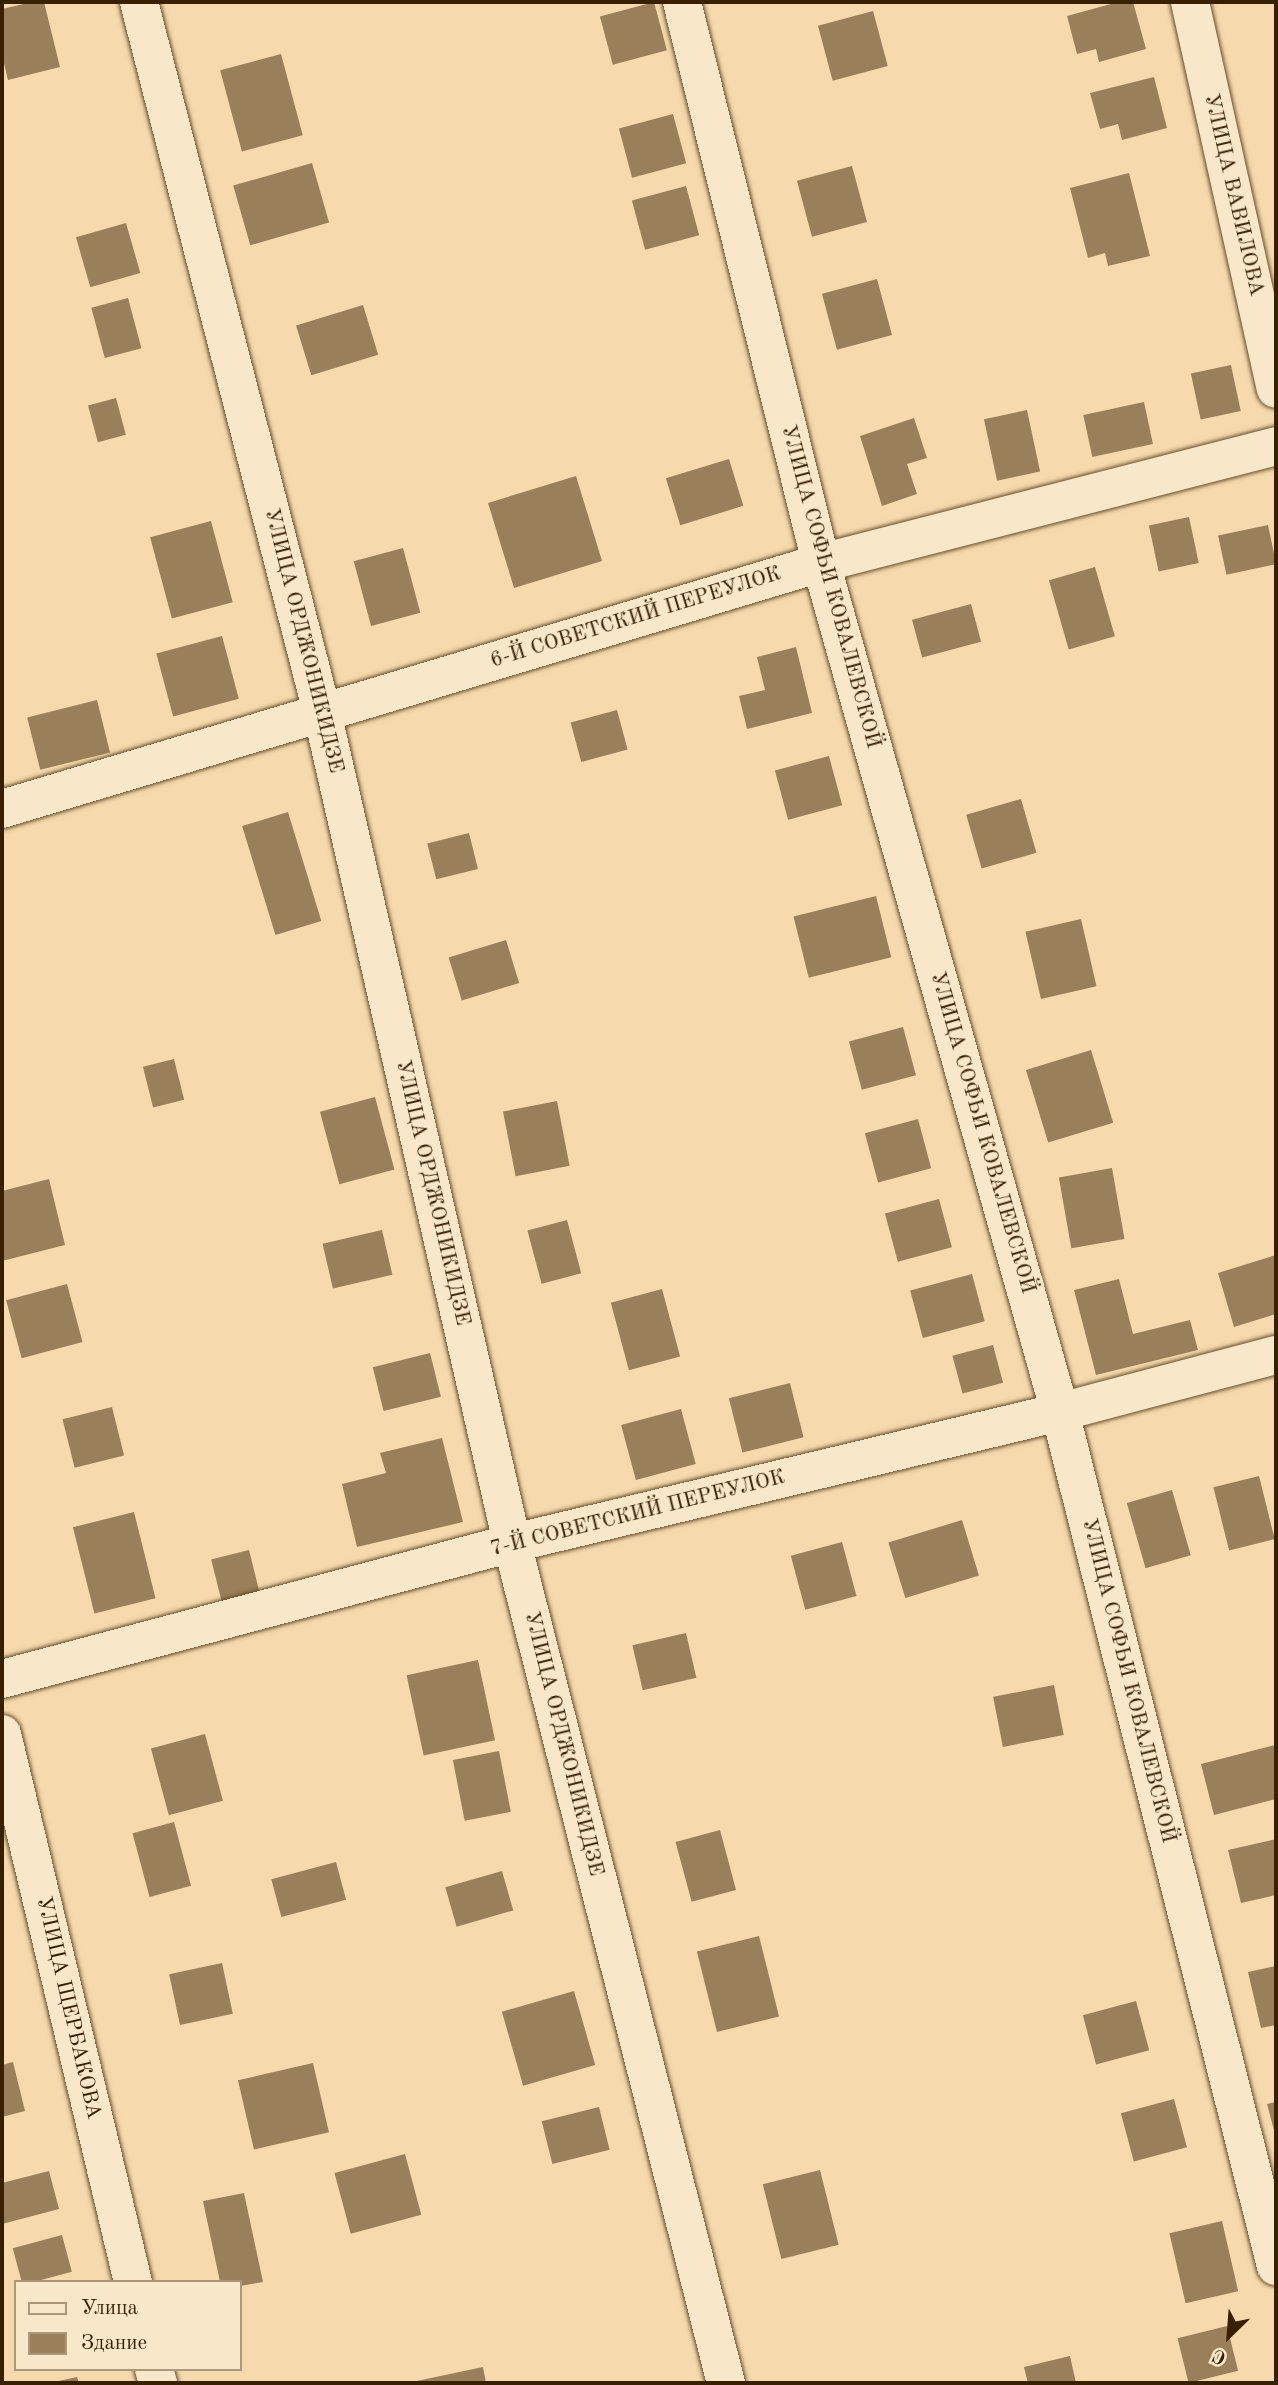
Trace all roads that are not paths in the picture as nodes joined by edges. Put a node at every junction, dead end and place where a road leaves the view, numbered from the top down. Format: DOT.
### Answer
graph roads {
  1 [pos="139,2"];
  2 [pos="682,2"];
  3 [pos="1190,2"];
  4 [pos="1276,389"];
  5 [pos="1276,446"];
  6 [pos="821,563"];
  7 [pos="322,712"];
  8 [pos="2,809"];
  9 [pos="1276,1355"];
  10 [pos="1060,1412"];
  11 [pos="512,1543"];
  12 [pos="2,1679"];
  13 [pos="2,1734"];
  14 [pos="1276,2266"];
  15 [pos="133,2280"];
  16 [pos="726,2383"];
  1 -- 7 [label="street, УЛИЦА ОРДЖОНИКИДЗЕ"];
  2 -- 6 [label="street, УЛИЦА СОФЬИ КОВАЛЕВСКОЙ"];
  3 -- 4 [label="street, УЛИЦА ВАВИЛОВА"];
  5 -- 6 [label="street, 6-Й СОВЕТСКИЙ ПЕРЕУЛОК"];
  6 -- 7 [label="street, 6-Й СОВЕТСКИЙ ПЕРЕУЛОК"];
  6 -- 10 [label="street, УЛИЦА СОФЬИ КОВАЛЕВСКОЙ"];
  7 -- 8 [label="street, 6-Й СОВЕТСКИЙ ПЕРЕУЛОК"];
  7 -- 11 [label="street, УЛИЦА ОРДЖОНИКИДЗЕ"];
  9 -- 10 [label="street, 7-Й СОВЕТСКИЙ ПЕРЕУЛОК"];
  10 -- 11 [label="street, 7-Й СОВЕТСКИЙ ПЕРЕУЛОК"];
  10 -- 14 [label="street, УЛИЦА СОФЬИ КОВАЛЕВСКОЙ"];
  11 -- 12 [label="street, 7-Й СОВЕТСКИЙ ПЕРЕУЛОК"];
  11 -- 16 [label="street, УЛИЦА ОРДЖОНИКИДЗЕ"];
  13 -- 15 [label="street, УЛИЦА ЩЕРБАКОВА"];
}
